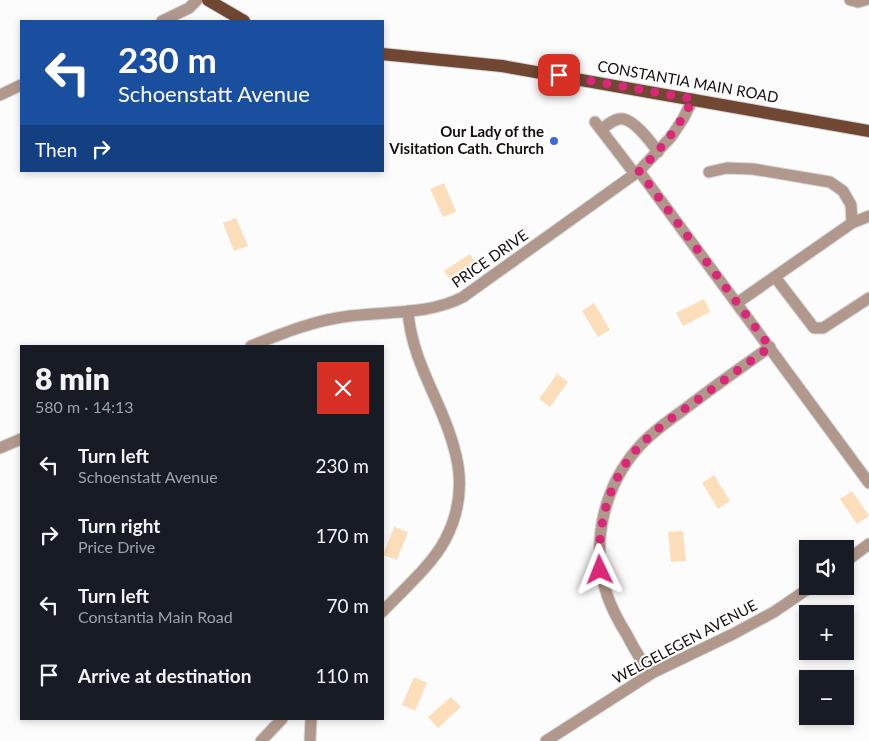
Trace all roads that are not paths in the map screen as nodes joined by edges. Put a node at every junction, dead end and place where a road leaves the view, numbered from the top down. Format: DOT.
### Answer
graph roads {
  1 [pos="197,0"];
  2 [pos="208,0"];
  3 [pos="850,0"];
  4 [pos="865,0"];
  5 [pos="164,20"];
  6 [pos="242,20"];
  7 [pos="384,54"];
  8 [pos="20,85"];
  9 [pos="0,95"];
  10 [pos="693,99"];
  11 [pos="869,131"];
  12 [pos="658,152"];
  13 [pos="637,172"];
  14 [pos="709,172"];
  15 [pos="869,216"];
  16 [pos="852,223"];
  17 [pos="775,277"];
  18 [pos="869,298"];
  19 [pos="737,304"];
  20 [pos="408,311"];
  21 [pos="254,345"];
  22 [pos="770,347"];
  23 [pos="20,439"];
  24 [pos="0,448"];
  25 [pos="869,483"];
  26 [pos="869,544"];
  27 [pos="854,555"];
  28 [pos="799,595"];
  29 [pos="384,610"];
  30 [pos="652,673"];
  31 [pos="281,720"];
  32 [pos="311,720"];
  33 [pos="261,741"];
  34 [pos="310,741"];
  35 [pos="546,741"];
  1 -- 5 [label="street"];
  2 -- 6 [label="main road"];
  3 -- 4 [label="street"];
  7 -- 10 [label="main road, CONSTANTIA MAIN ROAD"];
  8 -- 9 [label="street"];
  10 -- 11 [label="main road, CONSTANTIA MAIN ROAD"];
  10 -- 12 [label="street, PRICE DRIVE"];
  12 -- 13 [label="street, PRICE DRIVE"];
  12 -- 13 [label="street"];
  13 -- 19 [label="street"];
  13 -- 20 [label="street, PRICE DRIVE"];
  14 -- 16 [label="street"];
  15 -- 16 [label="street"];
  16 -- 17 [label="street"];
  17 -- 18 [label="street"];
  17 -- 19 [label="street"];
  19 -- 22 [label="street"];
  20 -- 21 [label="street, PRICE DRIVE"];
  20 -- 29 [label="street"];
  22 -- 25 [label="street"];
  22 -- 30 [label="street"];
  23 -- 24 [label="street"];
  26 -- 27 [label="street"];
  28 -- 30 [label="street, WELGELEGEN AVENUE"];
  30 -- 35 [label="street, WELGELEGEN AVENUE"];
  31 -- 33 [label="street"];
  32 -- 34 [label="street"];
}
